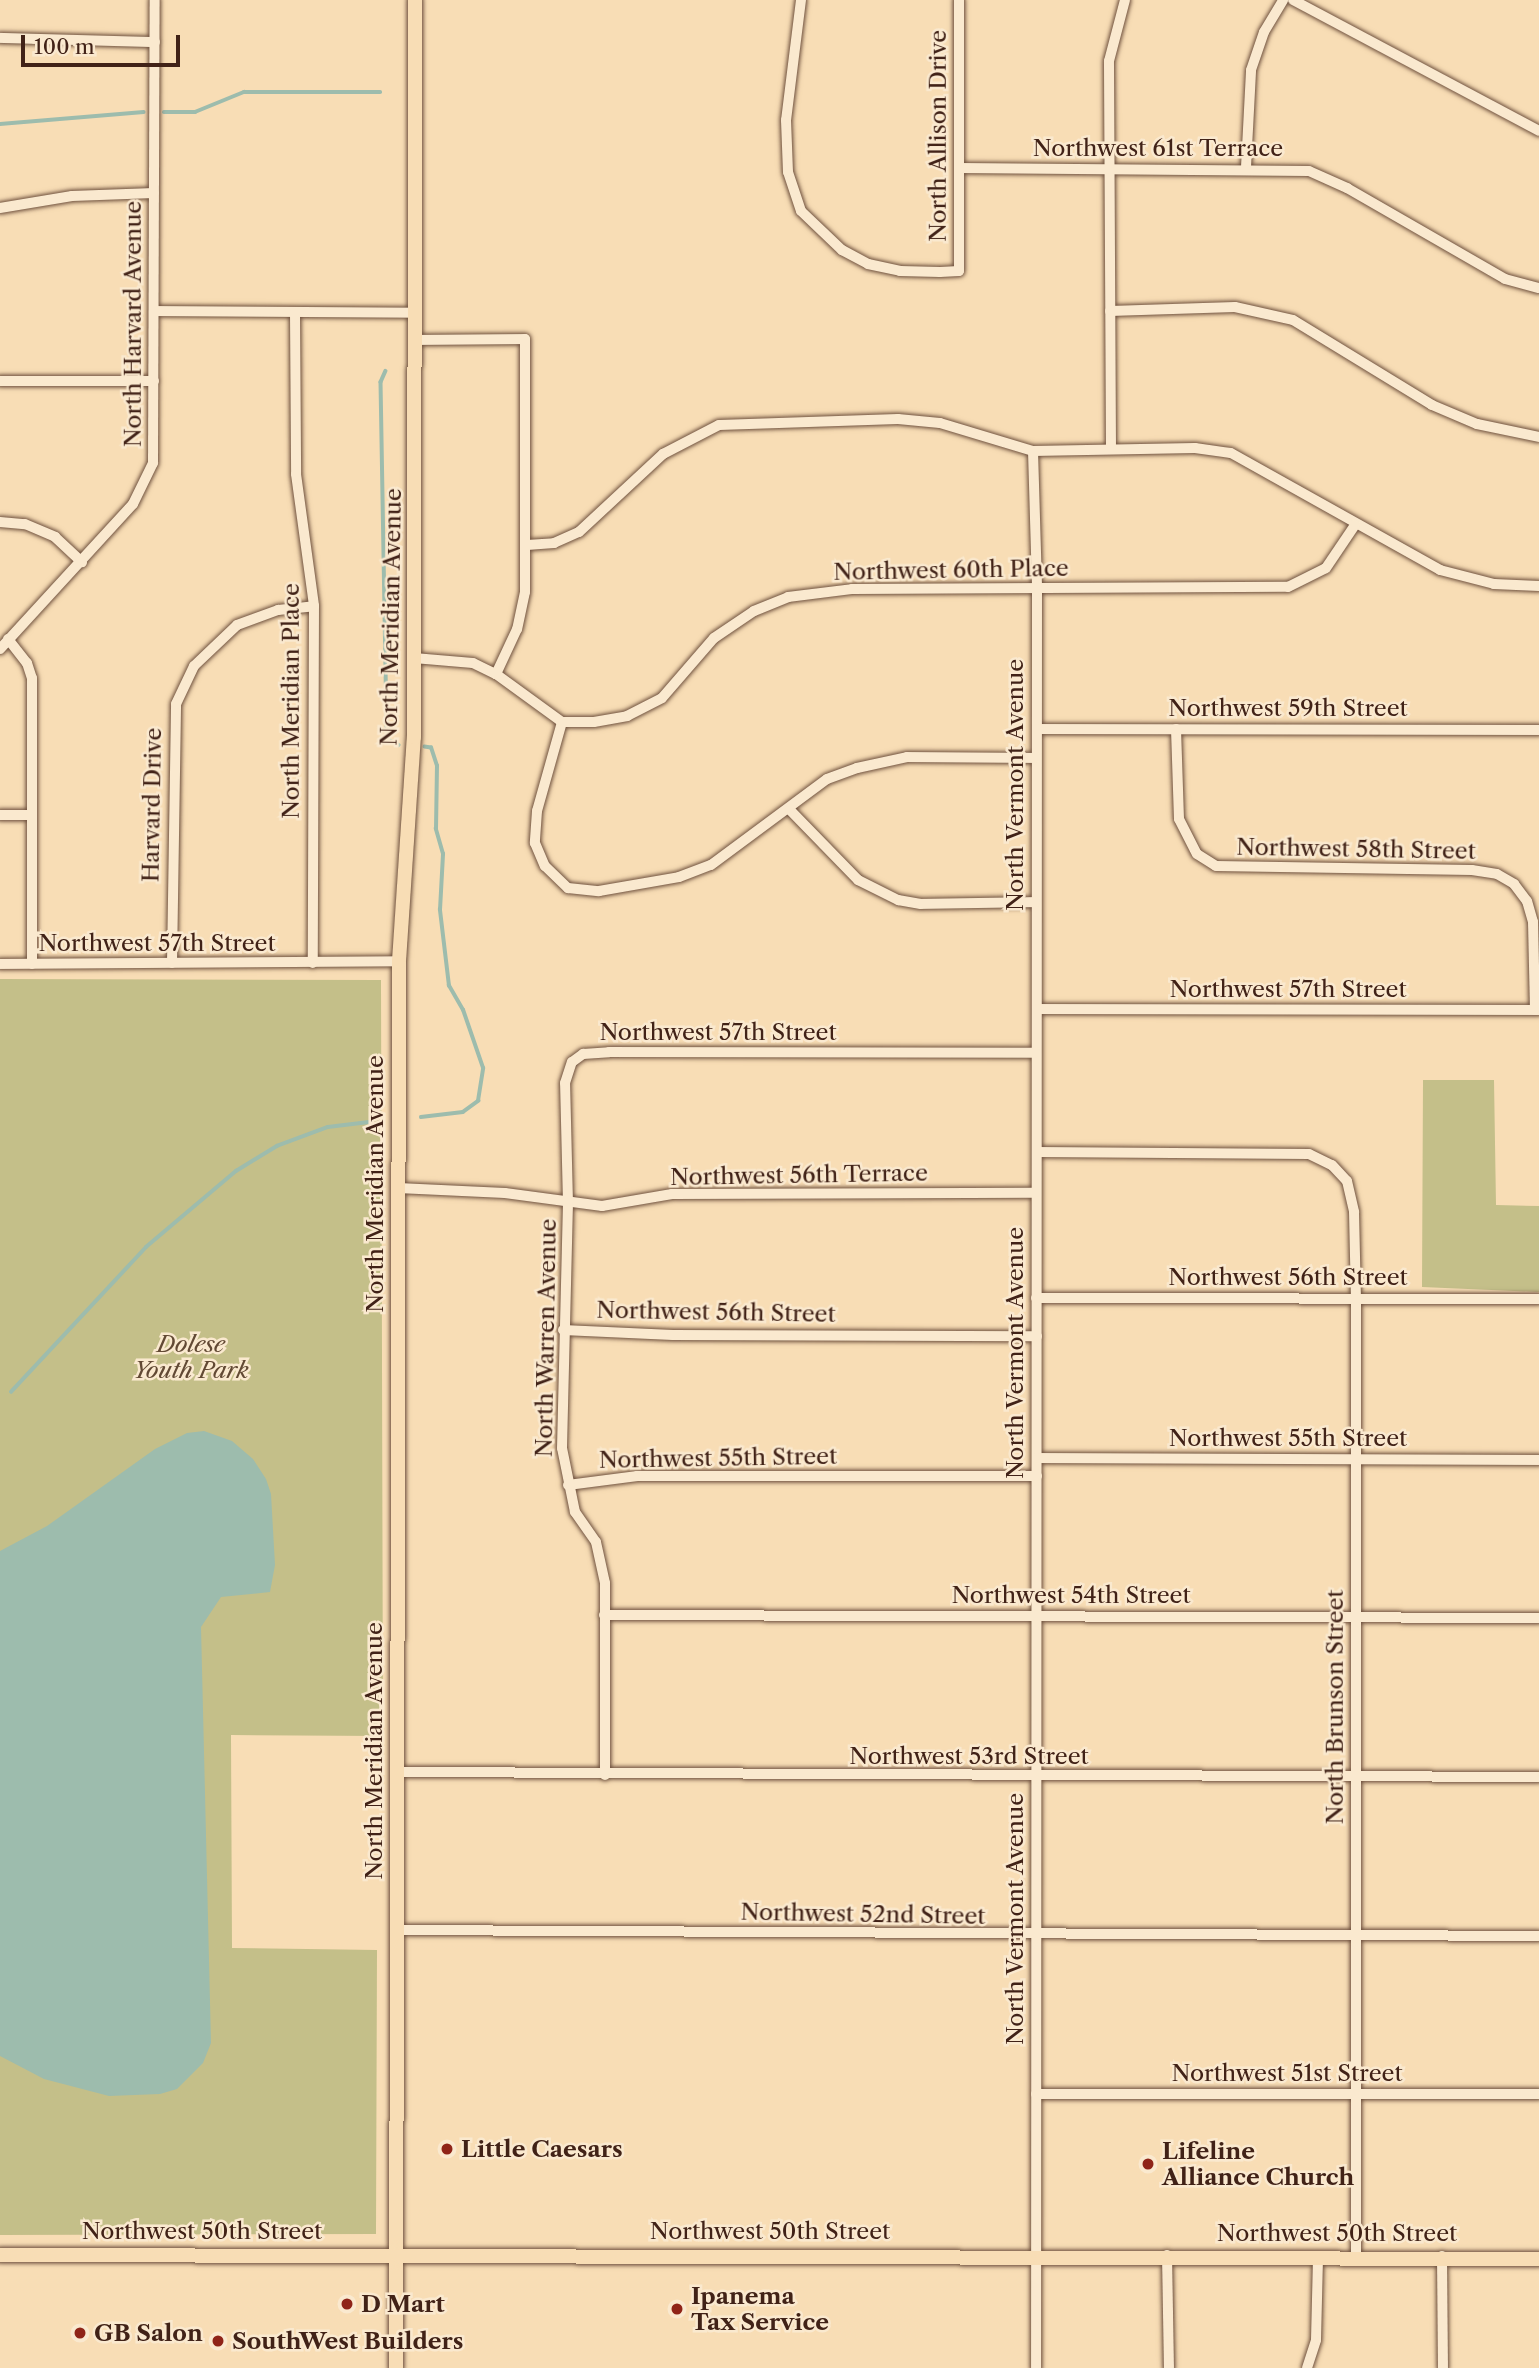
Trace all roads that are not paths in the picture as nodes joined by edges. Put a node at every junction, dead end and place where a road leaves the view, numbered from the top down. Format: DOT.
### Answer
graph roads {
  1 [pos="155,0"];
  2 [pos="415,0"];
  3 [pos="801,0"];
  4 [pos="959,0"];
  5 [pos="1125,0"];
  6 [pos="1283,0"];
  7 [pos="1293,0"];
  8 [pos="0,38"];
  9 [pos="155,42"];
  10 [pos="1539,131"];
  11 [pos="1246,167"];
  12 [pos="958,168"];
  13 [pos="1109,168"];
  14 [pos="154,193"];
  15 [pos="0,208"];
  16 [pos="1539,288"];
  17 [pos="154,311"];
  18 [pos="1110,311"];
  19 [pos="295,313"];
  20 [pos="415,313"];
  21 [pos="415,340"];
  22 [pos="0,381"];
  23 [pos="155,381"];
  24 [pos="1539,437"];
  25 [pos="1111,448"];
  26 [pos="1033,451"];
  27 [pos="0,522"];
  28 [pos="1355,525"];
  29 [pos="527,545"];
  30 [pos="82,562"];
  31 [pos="1539,586"];
  32 [pos="1037,589"];
  33 [pos="314,606"];
  34 [pos="8,639"];
  35 [pos="0,649"];
  36 [pos="414,658"];
  37 [pos="496,674"];
  38 [pos="562,722"];
  39 [pos="1037,729"];
  40 [pos="1176,729"];
  41 [pos="1539,730"];
  42 [pos="1036,758"];
  43 [pos="790,810"];
  44 [pos="0,815"];
  45 [pos="32,815"];
  46 [pos="1035,902"];
  47 [pos="399,961"];
  48 [pos="172,963"];
  49 [pos="313,963"];
  50 [pos="0,964"];
  51 [pos="32,964"];
  52 [pos="1037,1009"];
  53 [pos="1537,1010"];
  54 [pos="1035,1053"];
  55 [pos="572,1062"];
  56 [pos="1037,1152"];
  57 [pos="398,1188"];
  58 [pos="1035,1193"];
  59 [pos="568,1203"];
  60 [pos="1036,1298"];
  61 [pos="1356,1299"];
  62 [pos="1539,1299"];
  63 [pos="563,1330"];
  64 [pos="1037,1336"];
  65 [pos="1037,1458"];
  66 [pos="1356,1459"];
  67 [pos="1539,1460"];
  68 [pos="1037,1476"];
  69 [pos="568,1485"];
  70 [pos="604,1615"];
  71 [pos="1036,1616"];
  72 [pos="1356,1617"];
  73 [pos="1539,1618"];
  74 [pos="398,1772"];
  75 [pos="605,1775"];
  76 [pos="1036,1777"];
  77 [pos="1358,1777"];
  78 [pos="1539,1777"];
  79 [pos="396,1930"];
  80 [pos="1354,1936"];
  81 [pos="1539,1936"];
  82 [pos="1035,1937"];
  83 [pos="1353,2093"];
  84 [pos="1036,2094"];
  85 [pos="1539,2095"];
  86 [pos="396,2254"];
  87 [pos="1035,2254"];
  88 [pos="0,2255"];
  89 [pos="1167,2255"];
  90 [pos="1318,2256"];
  91 [pos="1356,2256"];
  92 [pos="1442,2256"];
  93 [pos="1539,2259"];
  94 [pos="396,2368"];
  95 [pos="1035,2368"];
  96 [pos="1169,2368"];
  97 [pos="1307,2368"];
  98 [pos="1443,2368"];
  1 -- 9 [label="street, North Harvard Avenue"];
  2 -- 20 [label="main road, North Meridian Avenue"];
  3 -- 12 [label="street, North Allison Drive"];
  4 -- 12 [label="street, North Allison Drive"];
  5 -- 13 [label="street"];
  6 -- 11 [label="street"];
  7 -- 10 [label="street"];
  8 -- 9 [label="street"];
  9 -- 14 [label="street, North Harvard Avenue"];
  11 -- 13 [label="street, Northwest 61st Terrace"];
  11 -- 16 [label="street, Northwest 61st Terrace"];
  12 -- 13 [label="street, Northwest 61st Terrace"];
  13 -- 18 [label="street"];
  14 -- 15 [label="street"];
  14 -- 17 [label="street, North Harvard Avenue"];
  17 -- 19 [label="street"];
  17 -- 23 [label="street, North Harvard Avenue"];
  18 -- 24 [label="street"];
  18 -- 25 [label="street"];
  19 -- 20 [label="street"];
  19 -- 33 [label="street, North Meridian Place"];
  20 -- 21 [label="main road, North Meridian Avenue"];
  21 -- 29 [label="street"];
  21 -- 36 [label="main road, North Meridian Avenue"];
  22 -- 23 [label="street"];
  23 -- 30 [label="street, North Harvard Avenue"];
  25 -- 26 [label="street"];
  25 -- 28 [label="street"];
  26 -- 29 [label="street"];
  26 -- 32 [label="street, North Vermont Avenue"];
  27 -- 30 [label="street"];
  28 -- 31 [label="street"];
  28 -- 32 [label="street, Northwest 60th Place"];
  29 -- 37 [label="street"];
  30 -- 34 [label="street, North Harvard Avenue"];
  32 -- 38 [label="street, Northwest 60th Place"];
  32 -- 39 [label="street, North Vermont Avenue"];
  33 -- 48 [label="street, Harvard Drive"];
  33 -- 49 [label="street, North Meridian Place"];
  34 -- 35 [label="street"];
  34 -- 45 [label="street"];
  36 -- 37 [label="street"];
  36 -- 47 [label="main road, North Meridian Avenue"];
  37 -- 38 [label="street"];
  38 -- 43 [label="street"];
  39 -- 40 [label="street, Northwest 59th Street"];
  39 -- 42 [label="street, North Vermont Avenue"];
  40 -- 41 [label="street, Northwest 59th Street"];
  40 -- 53 [label="street, Northwest 58th Street"];
  42 -- 43 [label="street"];
  42 -- 46 [label="street, North Vermont Avenue"];
  43 -- 46 [label="street"];
  44 -- 45 [label="street"];
  45 -- 51 [label="street"];
  46 -- 52 [label="street, North Vermont Avenue"];
  47 -- 49 [label="street, Northwest 57th Street"];
  47 -- 57 [label="main road, North Meridian Avenue"];
  48 -- 49 [label="street, Northwest 57th Street"];
  48 -- 51 [label="street, Northwest 57th Street"];
  50 -- 51 [label="street, Northwest 57th Street"];
  52 -- 53 [label="street, Northwest 57th Street"];
  52 -- 54 [label="street, North Vermont Avenue"];
  54 -- 55 [label="street, Northwest 57th Street"];
  54 -- 56 [label="street, North Vermont Avenue"];
  55 -- 59 [label="street, North Warren Avenue"];
  56 -- 58 [label="street, North Vermont Avenue"];
  56 -- 61 [label="street, North Brunson Street"];
  57 -- 59 [label="street, Northwest 56th Terrace"];
  57 -- 74 [label="main road, North Meridian Avenue"];
  58 -- 59 [label="street, Northwest 56th Terrace"];
  58 -- 60 [label="street, North Vermont Avenue"];
  59 -- 63 [label="street, North Warren Avenue"];
  60 -- 61 [label="street, Northwest 56th Street"];
  60 -- 64 [label="street, North Vermont Avenue"];
  61 -- 62 [label="street, Northwest 56th Street"];
  61 -- 66 [label="street, North Brunson Street"];
  63 -- 64 [label="street, Northwest 56th Street"];
  63 -- 69 [label="street, North Warren Avenue"];
  64 -- 65 [label="street, North Vermont Avenue"];
  65 -- 66 [label="street, Northwest 55th Street"];
  65 -- 68 [label="street, North Vermont Avenue"];
  66 -- 67 [label="street, Northwest 55th Street"];
  66 -- 72 [label="street, North Brunson Street"];
  68 -- 69 [label="street, Northwest 55th Street"];
  68 -- 71 [label="street, North Vermont Avenue"];
  69 -- 70 [label="street, North Warren Avenue"];
  70 -- 71 [label="street, Northwest 54th Street"];
  70 -- 75 [label="street, North Warren Avenue"];
  71 -- 72 [label="street, Northwest 54th Street"];
  71 -- 76 [label="street, North Vermont Avenue"];
  72 -- 73 [label="street, Northwest 54th Street"];
  72 -- 77 [label="street, North Brunson Street"];
  74 -- 75 [label="street, Northwest 53rd Street"];
  74 -- 79 [label="main road, North Meridian Avenue"];
  75 -- 76 [label="street, Northwest 53rd Street"];
  76 -- 77 [label="street, Northwest 53rd Street"];
  76 -- 82 [label="street, North Vermont Avenue"];
  77 -- 78 [label="street, Northwest 53rd Street"];
  77 -- 80 [label="street, North Brunson Street"];
  79 -- 82 [label="street, Northwest 52nd Street"];
  79 -- 86 [label="main road, North Meridian Avenue"];
  80 -- 81 [label="street, Northwest 52nd Street"];
  80 -- 82 [label="street, Northwest 52nd Street"];
  80 -- 83 [label="street, North Brunson Street"];
  82 -- 84 [label="street, North Vermont Avenue"];
  83 -- 84 [label="street, Northwest 51st Street"];
  83 -- 85 [label="street, Northwest 51st Street"];
  83 -- 91 [label="street, North Brunson Street"];
  84 -- 87 [label="street, North Vermont Avenue"];
  86 -- 87 [label="main road, Northwest 50th Street"];
  86 -- 88 [label="main road, Northwest 50th Street"];
  86 -- 94 [label="main road, North Meridian Avenue"];
  87 -- 89 [label="main road, Northwest 50th Street"];
  87 -- 95 [label="street"];
  89 -- 90 [label="main road, Northwest 50th Street"];
  89 -- 96 [label="street"];
  90 -- 91 [label="main road, Northwest 50th Street"];
  90 -- 97 [label="street"];
  91 -- 92 [label="main road, Northwest 50th Street"];
  92 -- 93 [label="main road, Northwest 50th Street"];
  92 -- 98 [label="street"];
}
